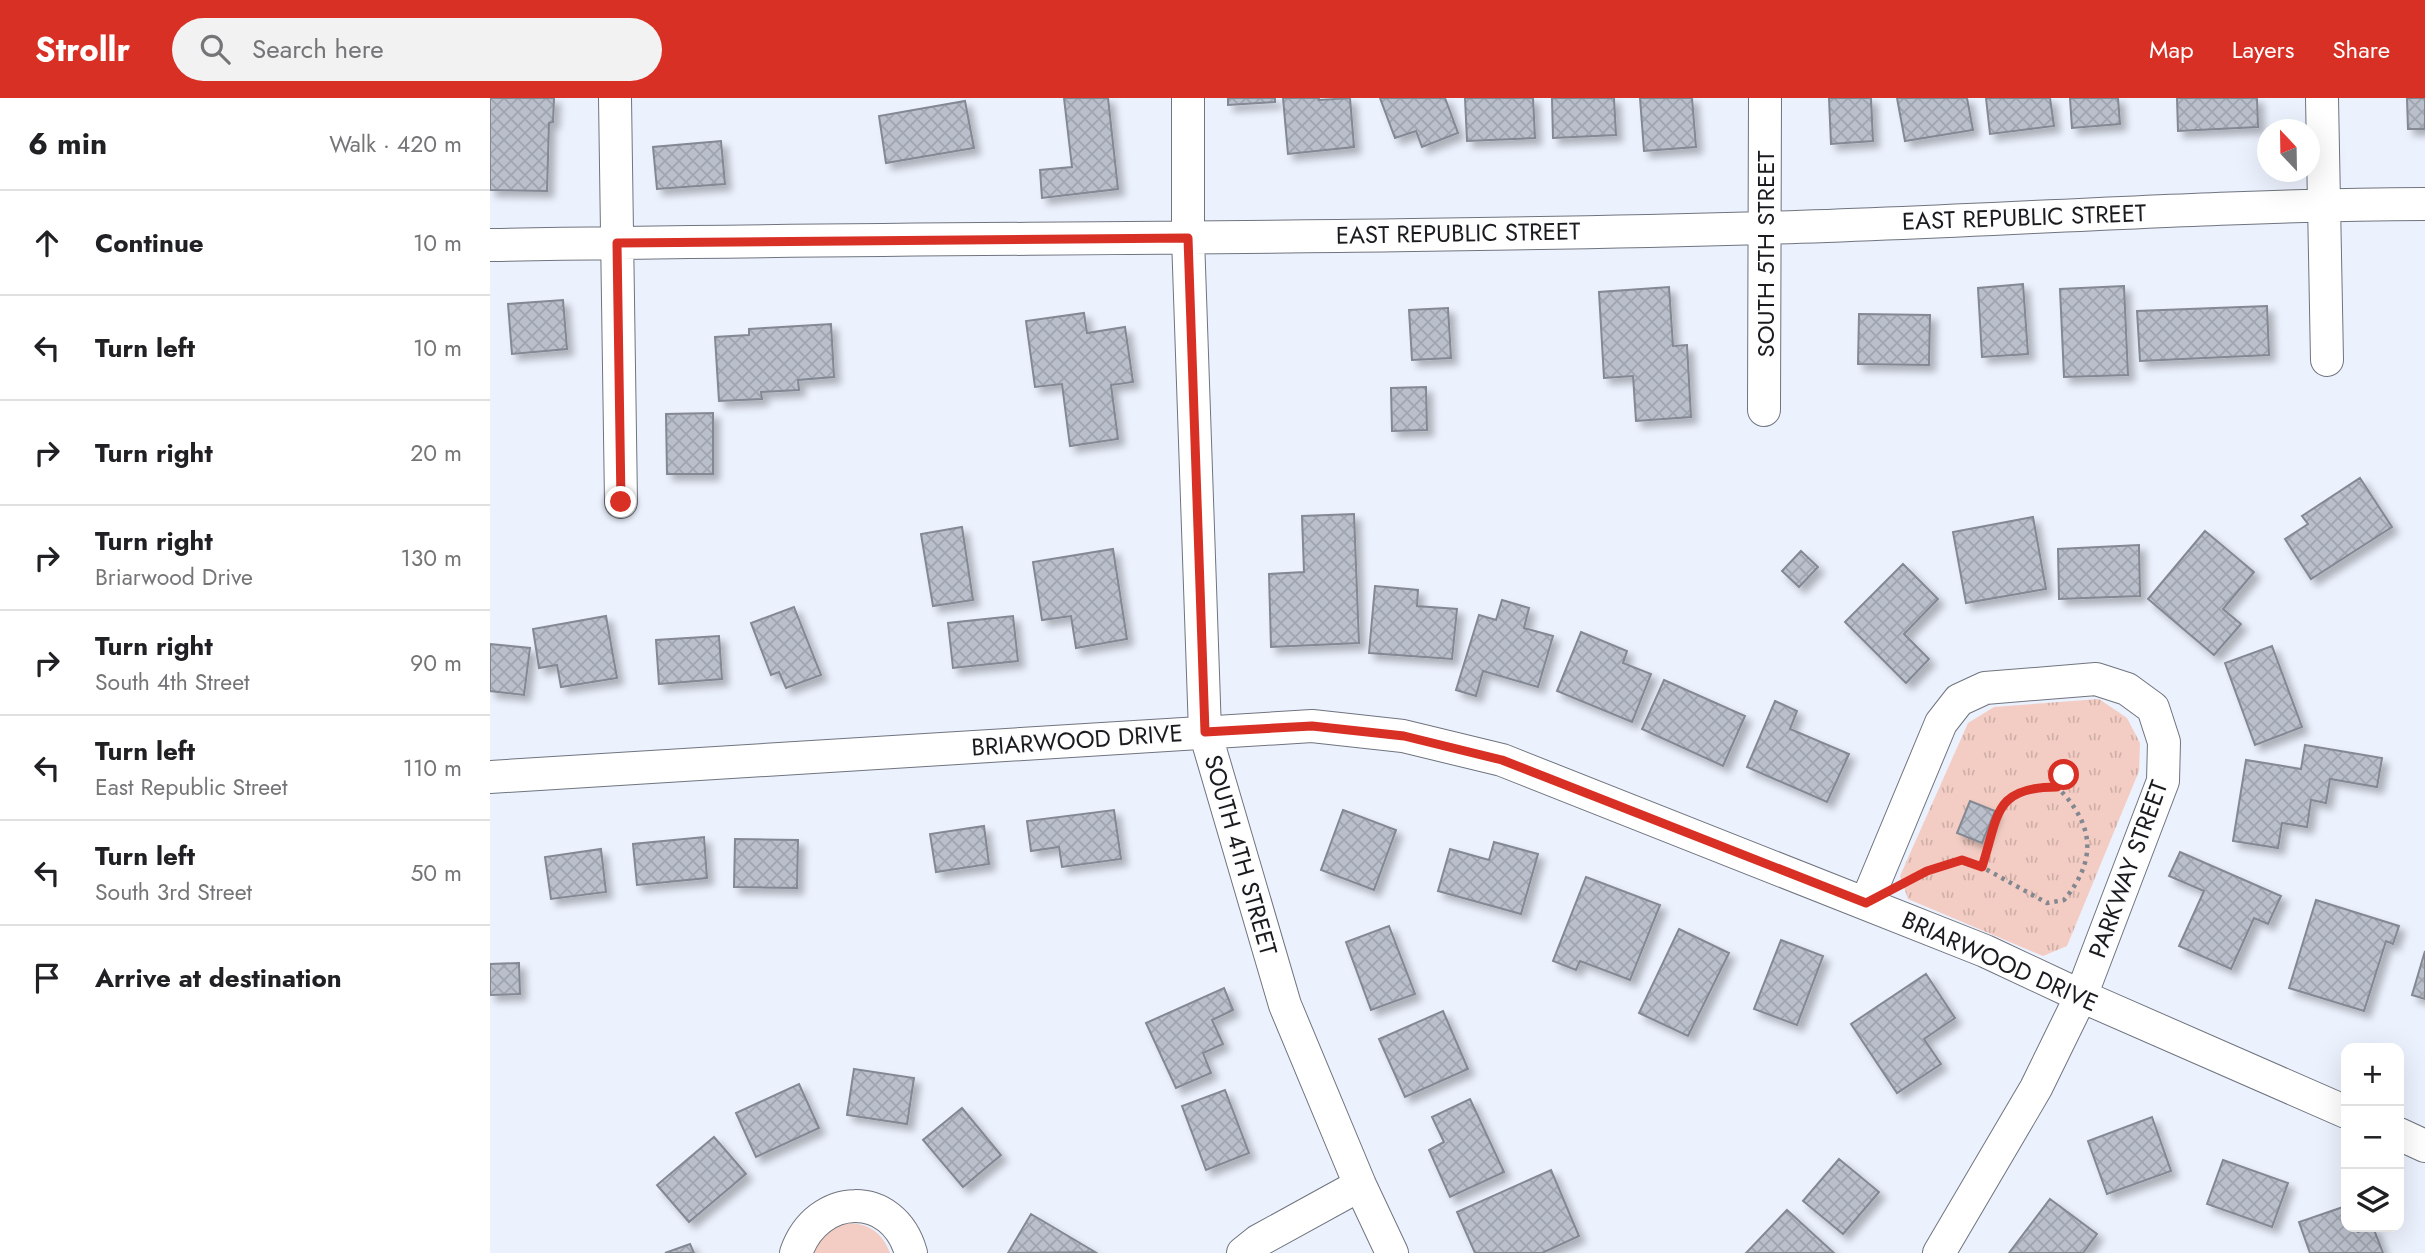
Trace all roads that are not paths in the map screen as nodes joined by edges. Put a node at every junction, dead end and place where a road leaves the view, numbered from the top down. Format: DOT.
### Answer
graph roads {
  1 [pos="615,98"];
  2 [pos="1188,98"];
  3 [pos="1765,98"];
  4 [pos="2322,98"];
  5 [pos="2425,204"];
  6 [pos="2323,205"];
  7 [pos="1765,228"];
  8 [pos="1188,238"];
  9 [pos="617,243"];
  10 [pos="490,245"];
  11 [pos="2327,360"];
  12 [pos="1764,410"];
  13 [pos="621,502"];
  14 [pos="1205,732"];
  15 [pos="490,777"];
  16 [pos="1866,903"];
  17 [pos="2081,996"];
  18 [pos="2341,1110"];
  19 [pos="2404,1137"];
  20 [pos="2425,1146"];
  21 [pos="1360,1185"];
  22 [pos="796,1253"];
  23 [pos="911,1253"];
  24 [pos="1243,1253"];
  25 [pos="1392,1253"];
  26 [pos="1939,1253"];
  1 -- 9 [label="street"];
  2 -- 8 [label="street, SOUTH 4TH STREET"];
  3 -- 7 [label="street, SOUTH 5TH STREET"];
  4 -- 6 [label="street"];
  5 -- 6 [label="street, EAST REPUBLIC STREET"];
  6 -- 7 [label="street, EAST REPUBLIC STREET"];
  6 -- 11 [label="street"];
  7 -- 8 [label="street, EAST REPUBLIC STREET"];
  7 -- 12 [label="street, SOUTH 5TH STREET"];
  8 -- 9 [label="street, EAST REPUBLIC STREET"];
  8 -- 14 [label="street, SOUTH 4TH STREET"];
  9 -- 10 [label="street, EAST REPUBLIC STREET"];
  9 -- 13 [label="street"];
  14 -- 15 [label="street, BRIARWOOD DRIVE"];
  14 -- 16 [label="street, BRIARWOOD DRIVE"];
  14 -- 21 [label="street, SOUTH 4TH STREET"];
  16 -- 17 [label="street, BRIARWOOD DRIVE"];
  16 -- 17 [label="street, PARKWAY STREET"];
  17 -- 18 [label="street, BRIARWOOD DRIVE"];
  17 -- 26 [label="street, PARKWAY STREET"];
  19 -- 20 [label="street"];
  21 -- 24 [label="street"];
  21 -- 25 [label="street, SOUTH 4TH STREET"];
  22 -- 23 [label="street"];
}
